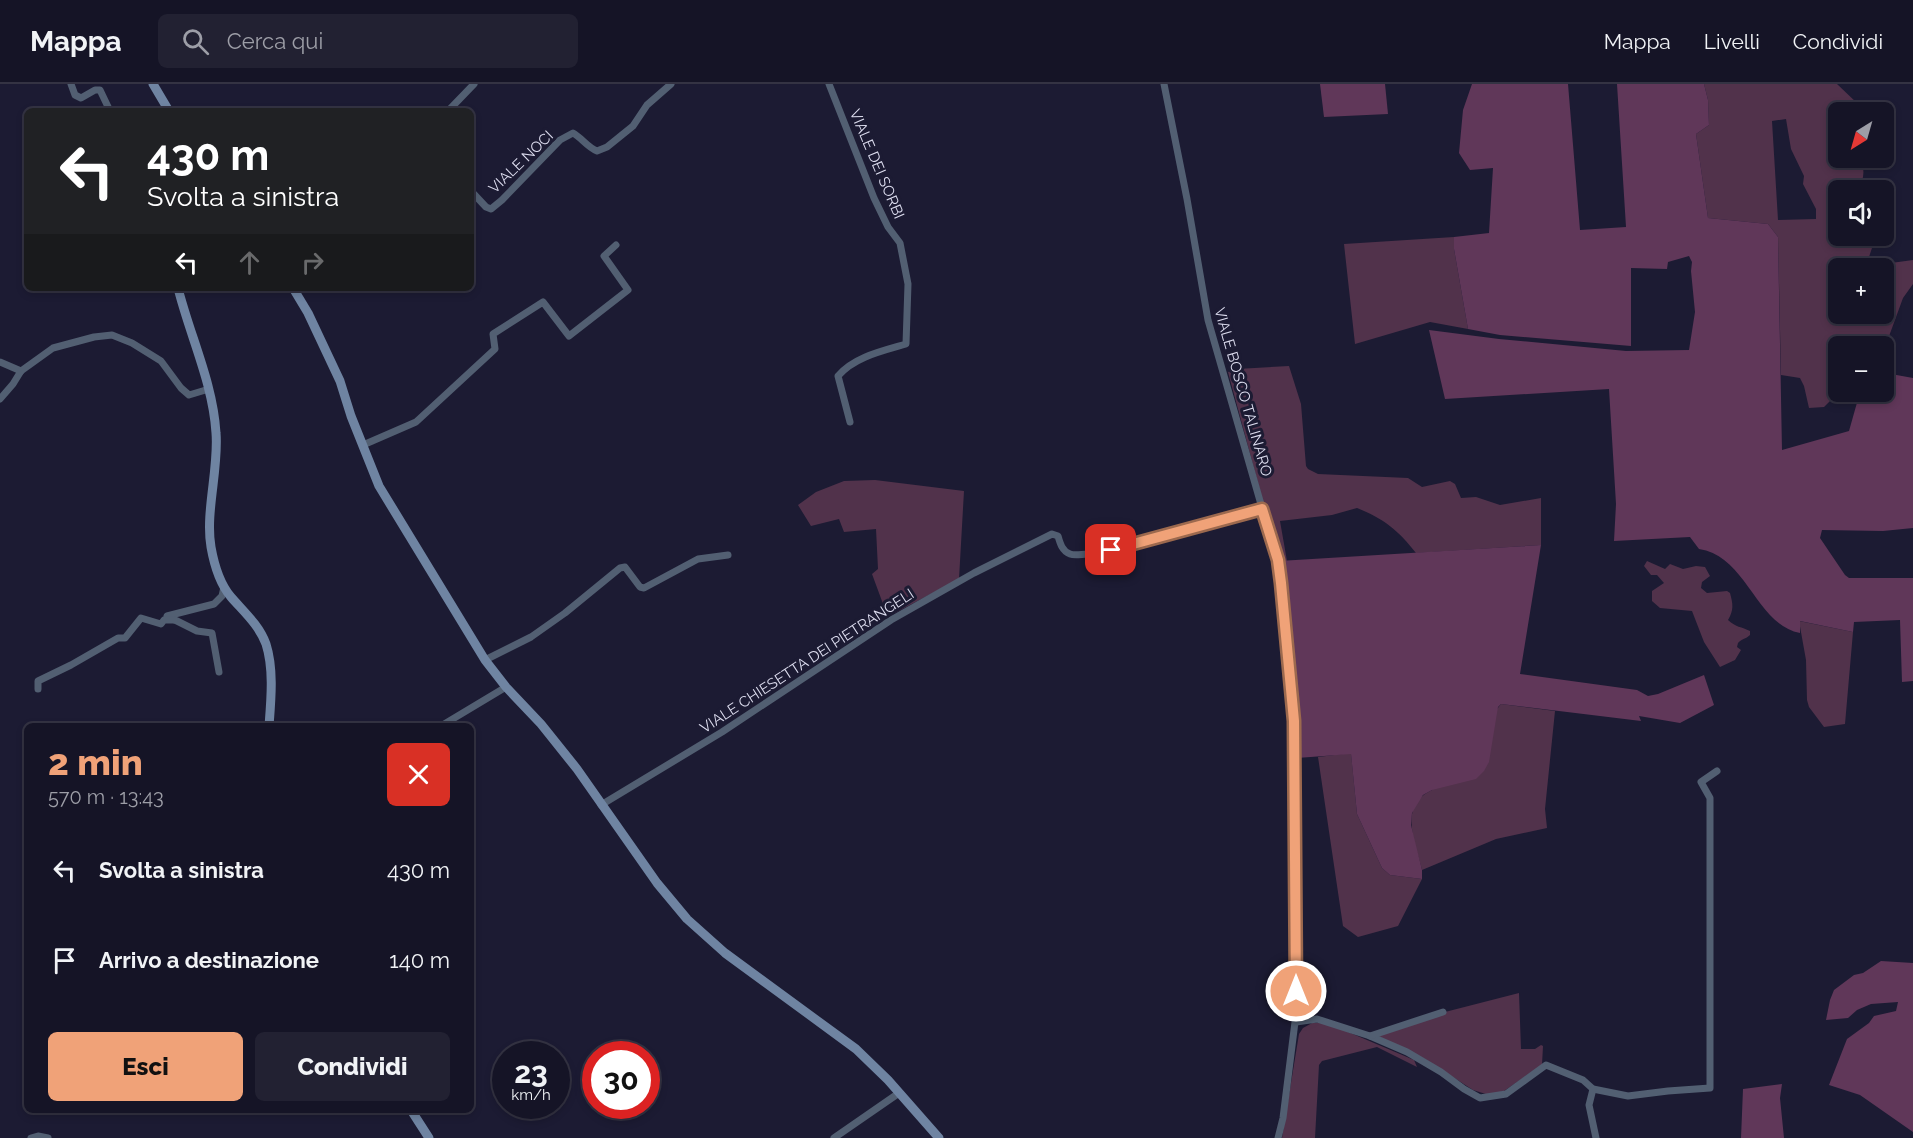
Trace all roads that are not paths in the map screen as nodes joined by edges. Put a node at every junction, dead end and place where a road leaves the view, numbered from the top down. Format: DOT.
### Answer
graph roads {
  1 [pos="71,84"];
  2 [pos="153,84"];
  3 [pos="474,84"];
  4 [pos="671,84"];
  5 [pos="829,84"];
  6 [pos="1164,84"];
  7 [pos="109,108"];
  8 [pos="166,108"];
  9 [pos="451,108"];
  10 [pos="474,196"];
  11 [pos="616,245"];
  12 [pos="179,291"];
  13 [pos="294,291"];
  14 [pos="0,362"];
  15 [pos="21,371"];
  16 [pos="209,389"];
  17 [pos="0,399"];
  18 [pos="850,422"];
  19 [pos="363,445"];
  20 [pos="1262,509"];
  21 [pos="728,555"];
  22 [pos="224,586"];
  23 [pos="174,620"];
  24 [pos="485,660"];
  25 [pos="219,672"];
  26 [pos="506,687"];
  27 [pos="38,689"];
  28 [pos="269,723"];
  29 [pos="446,723"];
  30 [pos="1717,771"];
  31 [pos="601,805"];
  32 [pos="1443,1012"];
  33 [pos="1296,1022"];
  34 [pos="1370,1036"];
  35 [pos="1593,1089"];
  36 [pos="899,1092"];
  37 [pos="413,1113"];
  38 [pos="31,1138"];
  39 [pos="48,1138"];
  40 [pos="429,1138"];
  41 [pos="834,1138"];
  42 [pos="939,1138"];
  43 [pos="1278,1138"];
  44 [pos="1596,1138"];
  1 -- 7 [label="street"];
  2 -- 8 [label="main road"];
  3 -- 9 [label="street"];
  4 -- 10 [label="street, VIALE NOCI"];
  5 -- 18 [label="street, VIALE DEI SORBI"];
  6 -- 20 [label="street, VIALE BOSCO TALINARO"];
  11 -- 19 [label="street"];
  12 -- 16 [label="main road"];
  13 -- 19 [label="main road"];
  14 -- 15 [label="street"];
  15 -- 16 [label="street"];
  15 -- 17 [label="street"];
  16 -- 22 [label="main road"];
  19 -- 24 [label="main road"];
  20 -- 31 [label="street, VIALE CHIESETTA DEI PIETRANGELI"];
  20 -- 33 [label="street, VIALE BOSCO TALINARO"];
  21 -- 24 [label="street"];
  22 -- 23 [label="street"];
  22 -- 28 [label="main road"];
  23 -- 25 [label="street"];
  23 -- 27 [label="street"];
  24 -- 26 [label="main road"];
  26 -- 29 [label="street"];
  26 -- 31 [label="main road"];
  30 -- 35 [label="street"];
  31 -- 36 [label="main road"];
  32 -- 34 [label="street"];
  33 -- 34 [label="street"];
  33 -- 43 [label="street, VIALE BOSCO TALINARO"];
  34 -- 35 [label="street"];
  35 -- 44 [label="street"];
  36 -- 41 [label="street"];
  36 -- 42 [label="main road"];
  37 -- 40 [label="main road"];
  38 -- 39 [label="street"];
}
